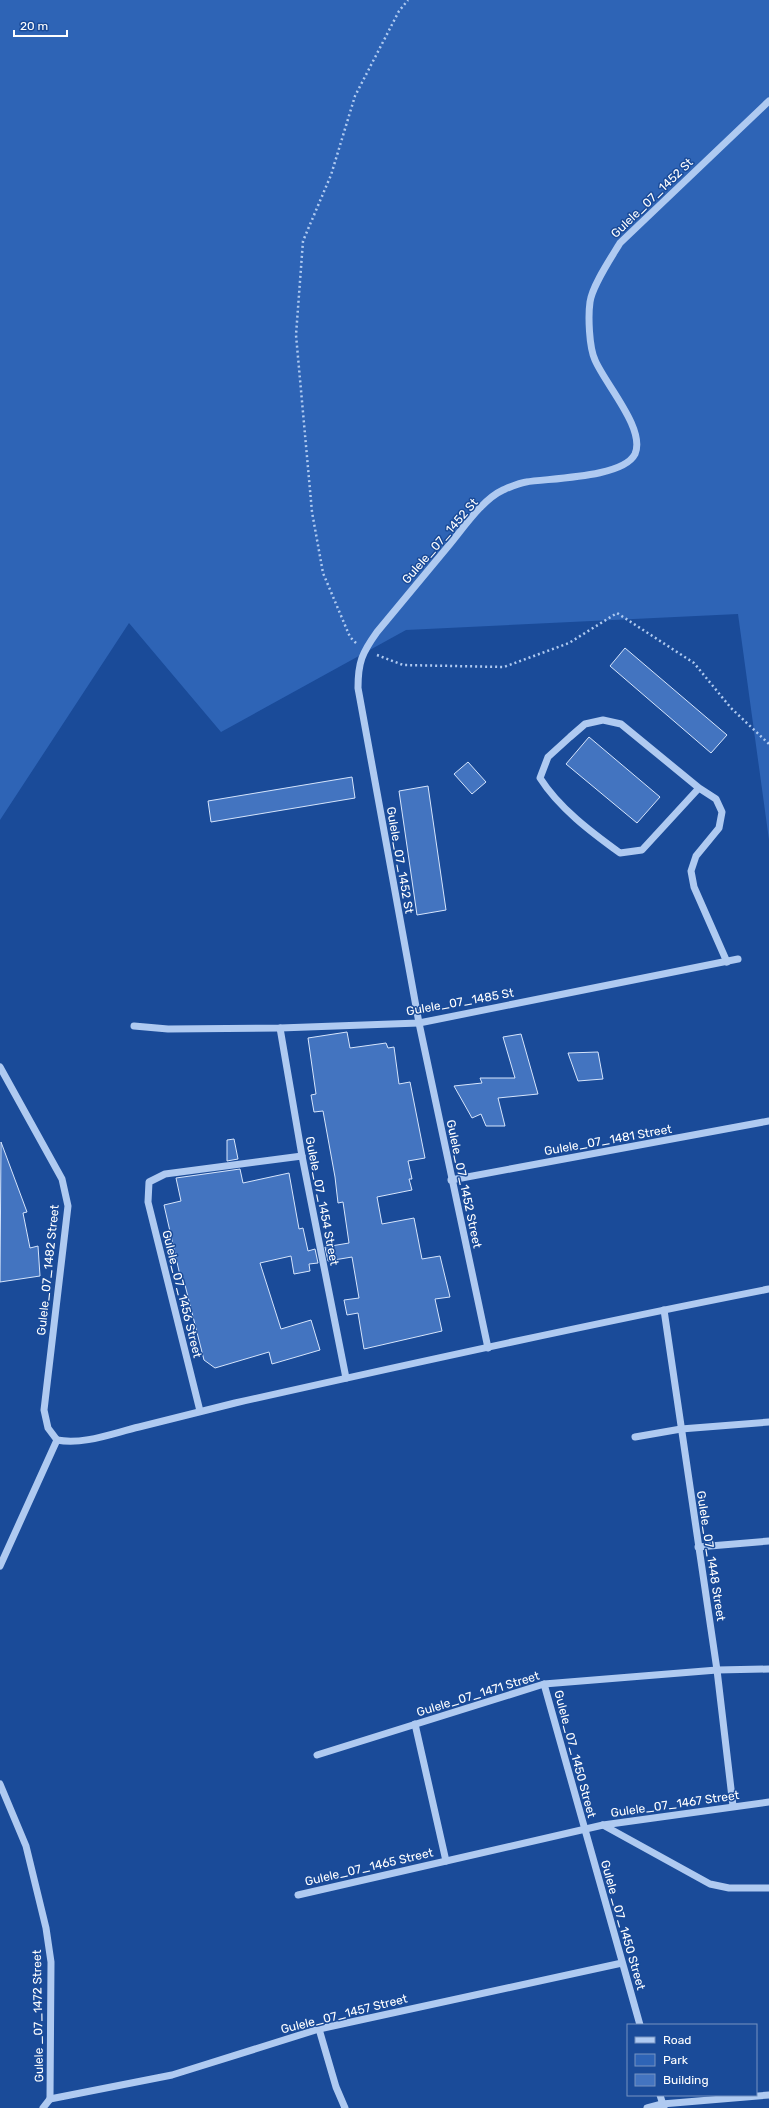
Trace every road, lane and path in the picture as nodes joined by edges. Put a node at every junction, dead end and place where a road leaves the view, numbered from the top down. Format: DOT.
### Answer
graph roads {
  1 [pos="408,0"];
  2 [pos="769,101"];
  3 [pos="364,651"];
  4 [pos="769,744"];
  5 [pos="699,788"];
  6 [pos="738,959"];
  7 [pos="727,962"];
  8 [pos="418,1023"];
  9 [pos="134,1026"];
  10 [pos="280,1028"];
  11 [pos="0,1067"];
  12 [pos="769,1121"];
  13 [pos="302,1156"];
  14 [pos="451,1180"];
  15 [pos="769,1289"];
  16 [pos="664,1310"];
  17 [pos="488,1348"];
  18 [pos="346,1378"];
  19 [pos="200,1411"];
  20 [pos="769,1422"];
  21 [pos="681,1429"];
  22 [pos="635,1437"];
  23 [pos="57,1440"];
  24 [pos="769,1541"];
  25 [pos="698,1547"];
  26 [pos="0,1566"];
  27 [pos="769,1669"];
  28 [pos="717,1670"];
  29 [pos="544,1684"];
  30 [pos="415,1724"];
  31 [pos="317,1755"];
  32 [pos="0,1784"];
  33 [pos="769,1802"];
  34 [pos="734,1806"];
  35 [pos="603,1825"];
  36 [pos="585,1830"];
  37 [pos="446,1862"];
  38 [pos="769,1888"];
  39 [pos="298,1895"];
  40 [pos="622,1963"];
  41 [pos="640,2024"];
  42 [pos="319,2029"];
  43 [pos="769,2095"];
  44 [pos="660,2096"];
  45 [pos="50,2100"];
  46 [pos="663,2106"];
  47 [pos="42,2108"];
  48 [pos="345,2108"];
  49 [pos="647,2108"];
  1 -- 3 [label="path"];
  2 -- 3 [label="street, Gulele_07_1452 St"];
  3 -- 4 [label="path"];
  3 -- 8 [label="street, Gulele_07_1452 St"];
  5 -- 5 [label="street"];
  5 -- 7 [label="street"];
  6 -- 7 [label="street, Gulele_07_1485 St"];
  7 -- 8 [label="street, Gulele_07_1485 St"];
  8 -- 10 [label="street, Gulele_07_1485 St"];
  8 -- 14 [label="street, Gulele_07_1452 Street"];
  9 -- 10 [label="street, Gulele_07_1485 St"];
  10 -- 13 [label="street, Gulele_07_1454 Street"];
  11 -- 23 [label="street, Gulele_07_1482 Street"];
  12 -- 14 [label="street, Gulele_07_1481 Street"];
  13 -- 18 [label="street, Gulele_07_1454 Street"];
  13 -- 19 [label="street, Gulele_07_1456 Street"];
  14 -- 17 [label="street, Gulele_07_1452 Street"];
  15 -- 16 [label="street"];
  16 -- 17 [label="street"];
  16 -- 21 [label="street, Gulele_07_1448 Street"];
  17 -- 18 [label="street"];
  18 -- 19 [label="street"];
  19 -- 23 [label="street"];
  20 -- 21 [label="street"];
  21 -- 22 [label="street"];
  21 -- 25 [label="street, Gulele_07_1448 Street"];
  23 -- 26 [label="street"];
  24 -- 25 [label="street"];
  25 -- 28 [label="street, Gulele_07_1448 Street"];
  27 -- 28 [label="street, Gulele_07_1471 Street"];
  28 -- 29 [label="street, Gulele_07_1471 Street"];
  28 -- 34 [label="street, Gulele_07_1448 Street"];
  29 -- 30 [label="street, Gulele_07_1471 Street"];
  29 -- 36 [label="street, Gulele_07_1450 Street"];
  30 -- 31 [label="street, Gulele_07_1471 Street"];
  30 -- 37 [label="street, Gulele_07_1465 Street"];
  32 -- 45 [label="street, Gulele _07_1472 Street"];
  33 -- 34 [label="street, Gulele_07_1467 Street"];
  34 -- 35 [label="street, Gulele_07_1467 Street"];
  35 -- 36 [label="street, Gulele_07_1467 Street"];
  35 -- 38 [label="street"];
  36 -- 37 [label="street, Gulele_07_1465 Street"];
  36 -- 40 [label="street, Gulele _07_1450 Street"];
  37 -- 39 [label="street, Gulele_07_1465 Street"];
  40 -- 41 [label="street, Gulele _07_1450 Street"];
  40 -- 42 [label="street, Gulele_07_1457 Street"];
  42 -- 45 [label="street, Gulele_07_1457 Street"];
  42 -- 48 [label="street"];
  43 -- 46 [label="street"];
  44 -- 46 [label="street"];
  45 -- 47 [label="street, Gulele _07_1472 Street"];
  46 -- 49 [label="street"];
}
